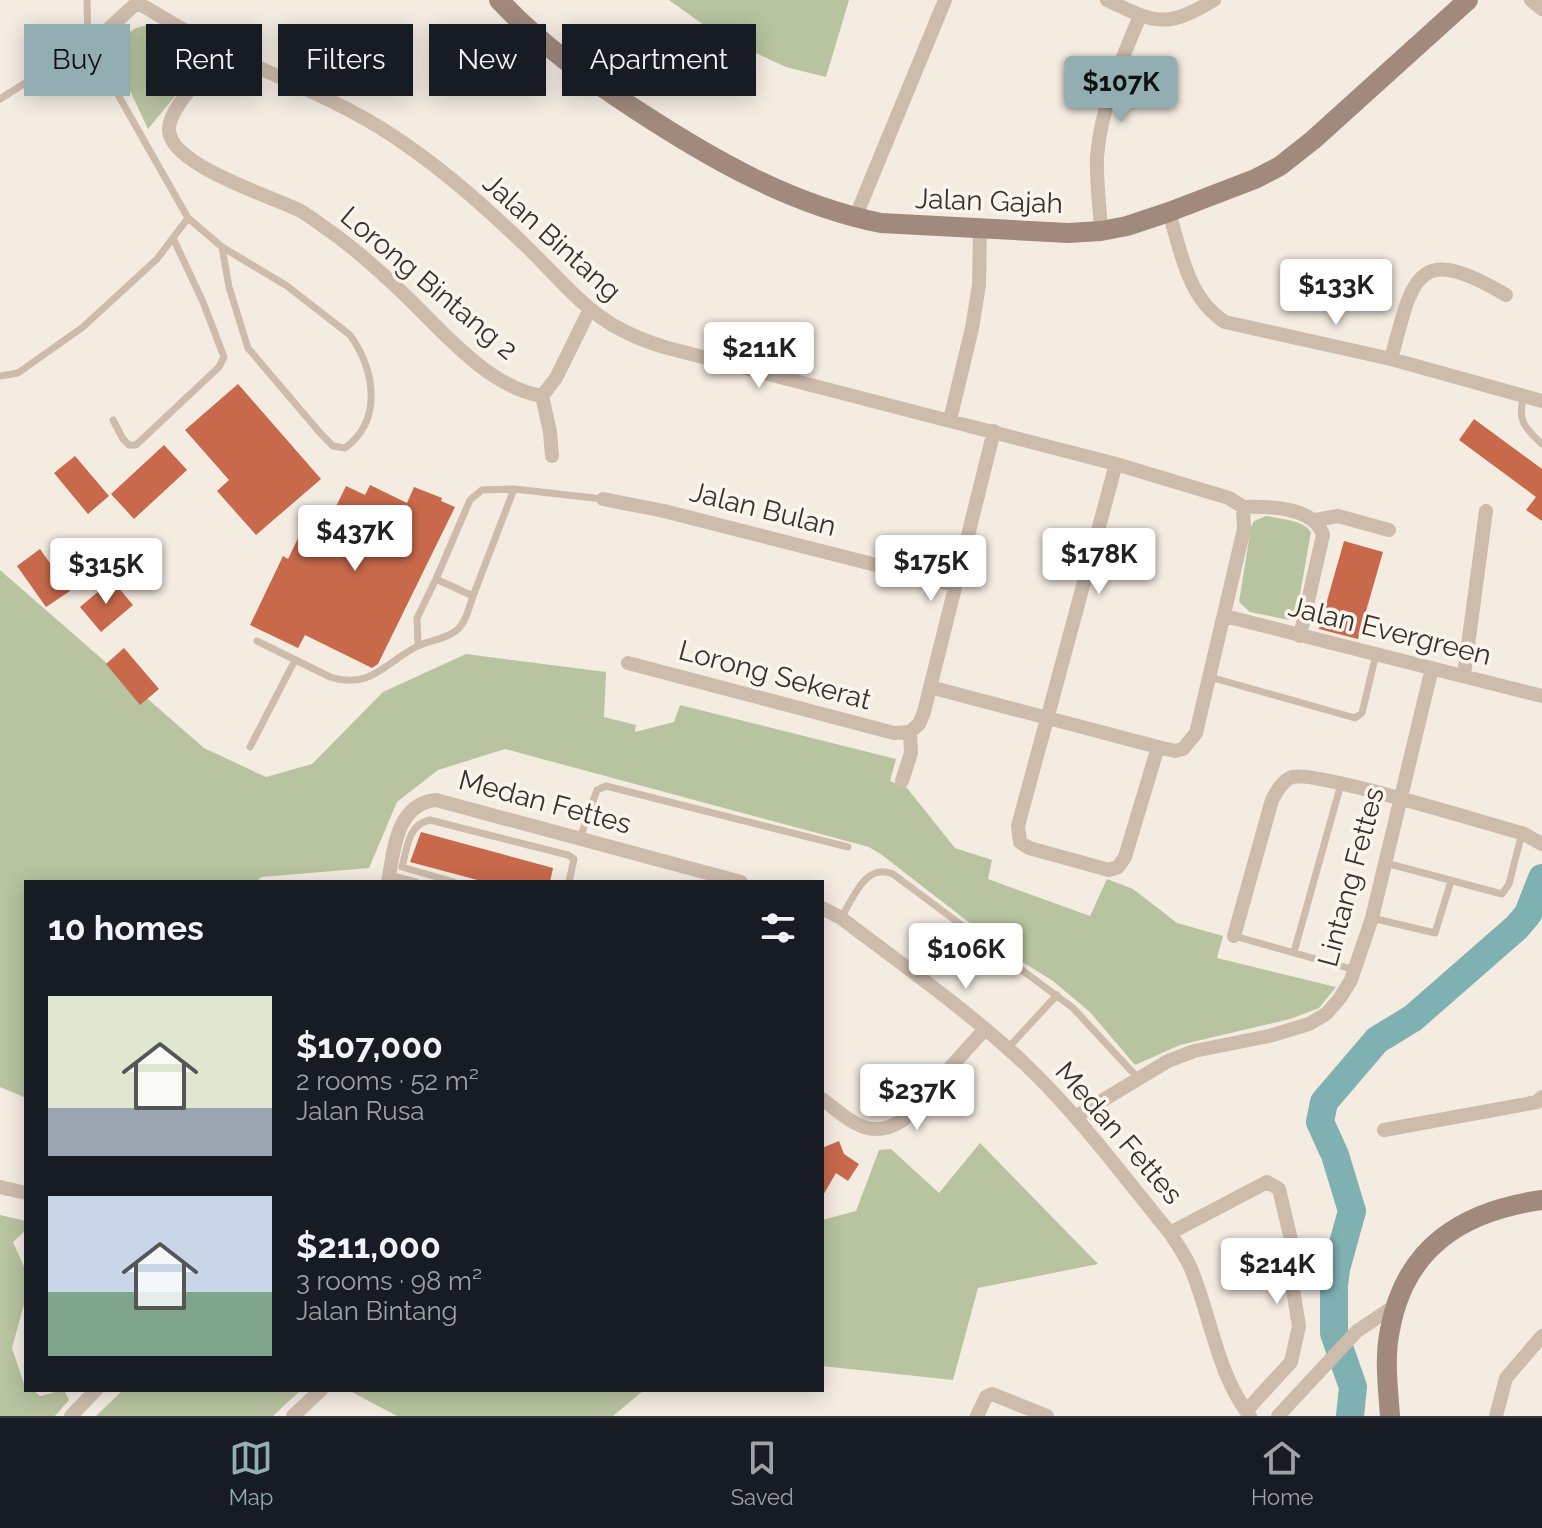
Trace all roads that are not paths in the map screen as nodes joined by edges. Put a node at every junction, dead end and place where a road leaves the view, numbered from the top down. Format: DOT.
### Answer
graph roads {
  1 [pos="87,0"];
  2 [pos="499,0"];
  3 [pos="945,0"];
  4 [pos="1107,0"];
  5 [pos="1214,0"];
  6 [pos="1468,0"];
  7 [pos="1531,0"];
  8 [pos="139,2"];
  9 [pos="1542,9"];
  10 [pos="1140,16"];
  11 [pos="88,24"];
  12 [pos="114,24"];
  13 [pos="177,24"];
  14 [pos="262,68"];
  15 [pos="24,83"];
  16 [pos="119,96"];
  17 [pos="187,96"];
  18 [pos="0,99"];
  19 [pos="1169,212"];
  20 [pos="188,218"];
  21 [pos="855,218"];
  22 [pos="980,229"];
  23 [pos="1101,231"];
  24 [pos="173,238"];
  25 [pos="222,247"];
  26 [pos="1506,295"];
  27 [pos="589,311"];
  28 [pos="1391,359"];
  29 [pos="0,376"];
  30 [pos="542,396"];
  31 [pos="1524,397"];
  32 [pos="1542,401"];
  33 [pos="113,420"];
  34 [pos="950,420"];
  35 [pos="994,431"];
  36 [pos="1542,444"];
  37 [pos="552,456"];
  38 [pos="1116,464"];
  39 [pos="514,489"];
  40 [pos="603,499"];
  41 [pos="1243,507"];
  42 [pos="1486,511"];
  43 [pos="1315,520"];
  44 [pos="1389,530"];
  45 [pos="436,579"];
  46 [pos="955,585"];
  47 [pos="473,596"];
  48 [pos="1225,616"];
  49 [pos="1300,636"];
  50 [pos="257,641"];
  51 [pos="418,645"];
  52 [pos="1376,654"];
  53 [pos="295,660"];
  54 [pos="628,663"];
  55 [pos="1432,668"];
  56 [pos="1464,675"];
  57 [pos="1210,677"];
  58 [pos="930,687"];
  59 [pos="1542,696"];
  60 [pos="1047,718"];
  61 [pos="910,732"];
  62 [pos="250,747"];
  63 [pos="1158,747"];
  64 [pos="902,781"];
  65 [pos="1341,784"];
  66 [pos="1400,800"];
  67 [pos="509,820"];
  68 [pos="1522,833"];
  69 [pos="580,838"];
  70 [pos="505,840"];
  71 [pos="1542,844"];
  72 [pos="848,847"];
  73 [pos="1386,863"];
  74 [pos="394,879"];
  75 [pos="447,880"];
  76 [pos="569,880"];
  77 [pos="734,880"];
  78 [pos="1451,881"];
  79 [pos="824,909"];
  80 [pos="841,918"];
  81 [pos="1372,918"];
  82 [pos="1234,936"];
  83 [pos="1294,952"];
  84 [pos="1355,970"];
  85 [pos="1057,995"];
  86 [pos="985,1029"];
  87 [pos="1007,1049"];
  88 [pos="1138,1078"];
  89 [pos="1542,1097"];
  90 [pos="824,1100"];
  91 [pos="1075,1117"];
  92 [pos="1384,1130"];
  93 [pos="0,1187"];
  94 [pos="24,1193"];
  95 [pos="1542,1200"];
  96 [pos="1170,1233"];
  97 [pos="1396,1305"];
  98 [pos="1542,1336"];
  99 [pos="94,1392"];
  100 [pos="319,1392"];
  101 [pos="1248,1414"];
  102 [pos="71,1416"];
  103 [pos="293,1416"];
  104 [pos="977,1416"];
  105 [pos="1047,1416"];
  106 [pos="1278,1416"];
  107 [pos="1390,1416"];
  108 [pos="1496,1416"];
  1 -- 11 [label="lane"];
  2 -- 21 [label="street, Jalan Gajah"];
  3 -- 21 [label="street"];
  4 -- 10 [label="street"];
  5 -- 10 [label="street"];
  6 -- 19 [label="street, Jalan Gajah"];
  7 -- 9 [label="street"];
  8 -- 12 [label="street"];
  8 -- 13 [label="street, Jalan Bintang"];
  10 -- 23 [label="street"];
  14 -- 27 [label="street, Jalan Bintang"];
  15 -- 18 [label="lane"];
  16 -- 20 [label="lane"];
  17 -- 30 [label="street, Lorong Bintang 2"];
  19 -- 23 [label="street, Jalan Gajah"];
  19 -- 28 [label="street"];
  20 -- 24 [label="lane"];
  20 -- 25 [label="lane"];
  21 -- 22 [label="street, Jalan Gajah"];
  22 -- 23 [label="street, Jalan Gajah"];
  22 -- 34 [label="street"];
  24 -- 29 [label="lane"];
  24 -- 33 [label="lane"];
  25 -- 25 [label="lane"];
  26 -- 28 [label="street"];
  27 -- 30 [label="street"];
  27 -- 34 [label="street, Jalan Bintang"];
  28 -- 31 [label="street"];
  30 -- 37 [label="street"];
  31 -- 32 [label="street"];
  31 -- 36 [label="lane"];
  34 -- 35 [label="street, Jalan Bintang"];
  35 -- 38 [label="street, Jalan Bintang"];
  35 -- 46 [label="street"];
  38 -- 41 [label="street, Jalan Bintang"];
  38 -- 60 [label="street"];
  39 -- 40 [label="lane"];
  39 -- 45 [label="lane"];
  39 -- 47 [label="lane"];
  40 -- 46 [label="street, Jalan Bulan"];
  41 -- 43 [label="street, Jalan Bintang"];
  41 -- 48 [label="street"];
  42 -- 56 [label="street"];
  43 -- 44 [label="street, Jalan Bintang"];
  43 -- 49 [label="street"];
  45 -- 47 [label="lane"];
  45 -- 51 [label="lane"];
  46 -- 58 [label="street"];
  47 -- 51 [label="lane"];
  48 -- 49 [label="street, Jalan Evergreen"];
  48 -- 57 [label="street"];
  49 -- 52 [label="street, Jalan Evergreen"];
  50 -- 53 [label="lane"];
  51 -- 53 [label="lane"];
  52 -- 55 [label="street, Jalan Evergreen"];
  52 -- 57 [label="lane"];
  53 -- 62 [label="lane"];
  54 -- 61 [label="street, Lorong Sekerat"];
  55 -- 56 [label="street, Jalan Evergreen"];
  55 -- 66 [label="street, Lintang Fettes"];
  56 -- 59 [label="street, Jalan Evergreen"];
  57 -- 63 [label="street"];
  58 -- 60 [label="street"];
  58 -- 61 [label="street"];
  60 -- 63 [label="street"];
  60 -- 63 [label="street"];
  61 -- 64 [label="street"];
  65 -- 66 [label="street"];
  65 -- 82 [label="street"];
  65 -- 83 [label="lane"];
  66 -- 68 [label="street"];
  66 -- 73 [label="street, Lintang Fettes"];
  67 -- 69 [label="street, Medan Fettes"];
  67 -- 70 [label="lane"];
  67 -- 74 [label="street, Medan Fettes"];
  68 -- 71 [label="street"];
  68 -- 78 [label="lane"];
  69 -- 72 [label="lane"];
  69 -- 77 [label="street, Medan Fettes"];
  70 -- 75 [label="lane"];
  70 -- 76 [label="lane"];
  73 -- 78 [label="lane"];
  73 -- 81 [label="street, Lintang Fettes"];
  78 -- 81 [label="lane"];
  79 -- 80 [label="street, Medan Fettes"];
  80 -- 85 [label="lane"];
  80 -- 86 [label="street, Medan Fettes"];
  81 -- 84 [label="street, Lintang Fettes"];
  82 -- 83 [label="lane"];
  83 -- 84 [label="lane"];
  84 -- 88 [label="street, Lintang Fettes"];
  85 -- 87 [label="lane"];
  85 -- 88 [label="lane"];
  86 -- 87 [label="street, Medan Fettes"];
  86 -- 90 [label="street"];
  87 -- 91 [label="street, Medan Fettes"];
  88 -- 91 [label="street, Lintang Fettes"];
  89 -- 92 [label="street"];
  91 -- 96 [label="street, Medan Fettes"];
  93 -- 94 [label="street"];
  95 -- 97 [label="street"];
  96 -- 101 [label="street, Medan Fettes"];
  96 -- 101 [label="street"];
  97 -- 106 [label="street"];
  97 -- 107 [label="street"];
  98 -- 108 [label="street"];
  99 -- 102 [label="street"];
  100 -- 103 [label="street"];
  104 -- 105 [label="street"];
}
